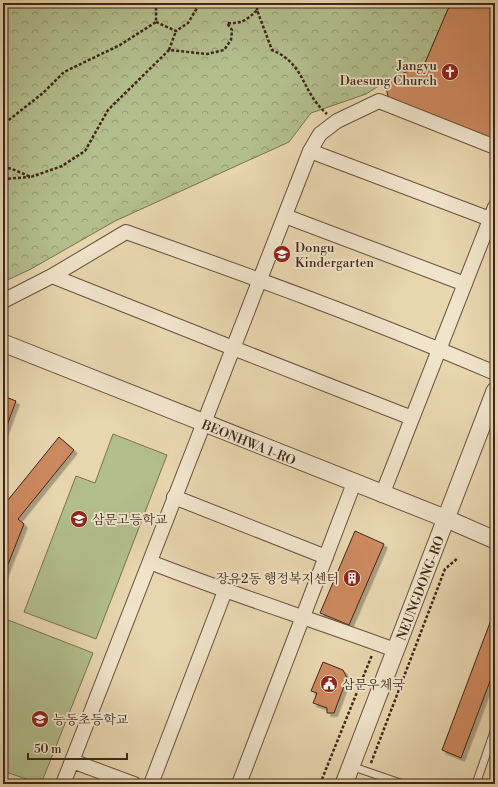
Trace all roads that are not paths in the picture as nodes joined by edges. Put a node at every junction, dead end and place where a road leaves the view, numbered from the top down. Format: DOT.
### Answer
graph roads {
  1 [pos="495,148"];
  2 [pos="310,151"];
  3 [pos="493,213"];
  4 [pos="285,216"];
  5 [pos="52,276"];
  6 [pos="260,280"];
  7 [pos="465,284"];
  8 [pos="3,301"];
  9 [pos="3,343"];
  10 [pos="233,348"];
  11 [pos="439,349"];
  12 [pos="495,373"];
  13 [pos="495,391"];
  14 [pos="412,418"];
  15 [pos="203,424"];
  16 [pos="354,483"];
  17 [pos="382,494"];
  18 [pos="174,497"];
  19 [pos="447,519"];
  20 [pos="495,540"];
  21 [pos="326,557"];
  22 [pos="150,562"];
  23 [pos="225,591"];
  24 [pos="303,616"];
  25 [pos="395,650"];
  26 [pos="495,729"];
  27 [pos="72,761"];
  28 [pos="351,766"];
  29 [pos="64,784"];
  30 [pos="134,784"];
  31 [pos="151,784"];
  32 [pos="239,784"];
  33 [pos="344,784"];
  34 [pos="403,784"];
  35 [pos="476,784"];
  1 -- 2 [label="street"];
  2 -- 3 [label="street"];
  2 -- 4 [label="street"];
  3 -- 7 [label="street"];
  4 -- 6 [label="street"];
  4 -- 7 [label="street"];
  5 -- 6 [label="street"];
  5 -- 8 [label="street"];
  5 -- 10 [label="street"];
  6 -- 10 [label="street"];
  6 -- 11 [label="street"];
  7 -- 11 [label="street"];
  9 -- 15 [label="street, BEONHWA 1-RO"];
  10 -- 14 [label="street"];
  10 -- 15 [label="street"];
  11 -- 12 [label="street"];
  11 -- 14 [label="street"];
  13 -- 19 [label="street, NEUNGDONG-RO"];
  14 -- 17 [label="street"];
  15 -- 16 [label="street, BEONHWA 1-RO"];
  15 -- 18 [label="street"];
  16 -- 17 [label="street, BEONHWA 1-RO"];
  16 -- 21 [label="street"];
  17 -- 19 [label="street, BEONHWA 1-RO"];
  18 -- 21 [label="street"];
  18 -- 22 [label="street"];
  19 -- 20 [label="street, BEONHWA 1-RO"];
  19 -- 25 [label="street, NEUNGDONG-RO"];
  21 -- 24 [label="street"];
  22 -- 23 [label="street"];
  22 -- 27 [label="street"];
  23 -- 24 [label="street"];
  23 -- 31 [label="street"];
  24 -- 25 [label="street"];
  24 -- 32 [label="street"];
  25 -- 28 [label="street, NEUNGDONG-RO"];
  26 -- 35 [label="lane"];
  27 -- 29 [label="street"];
  27 -- 30 [label="street"];
  28 -- 33 [label="street, NEUNGDONG-RO"];
  28 -- 34 [label="lane"];
}
